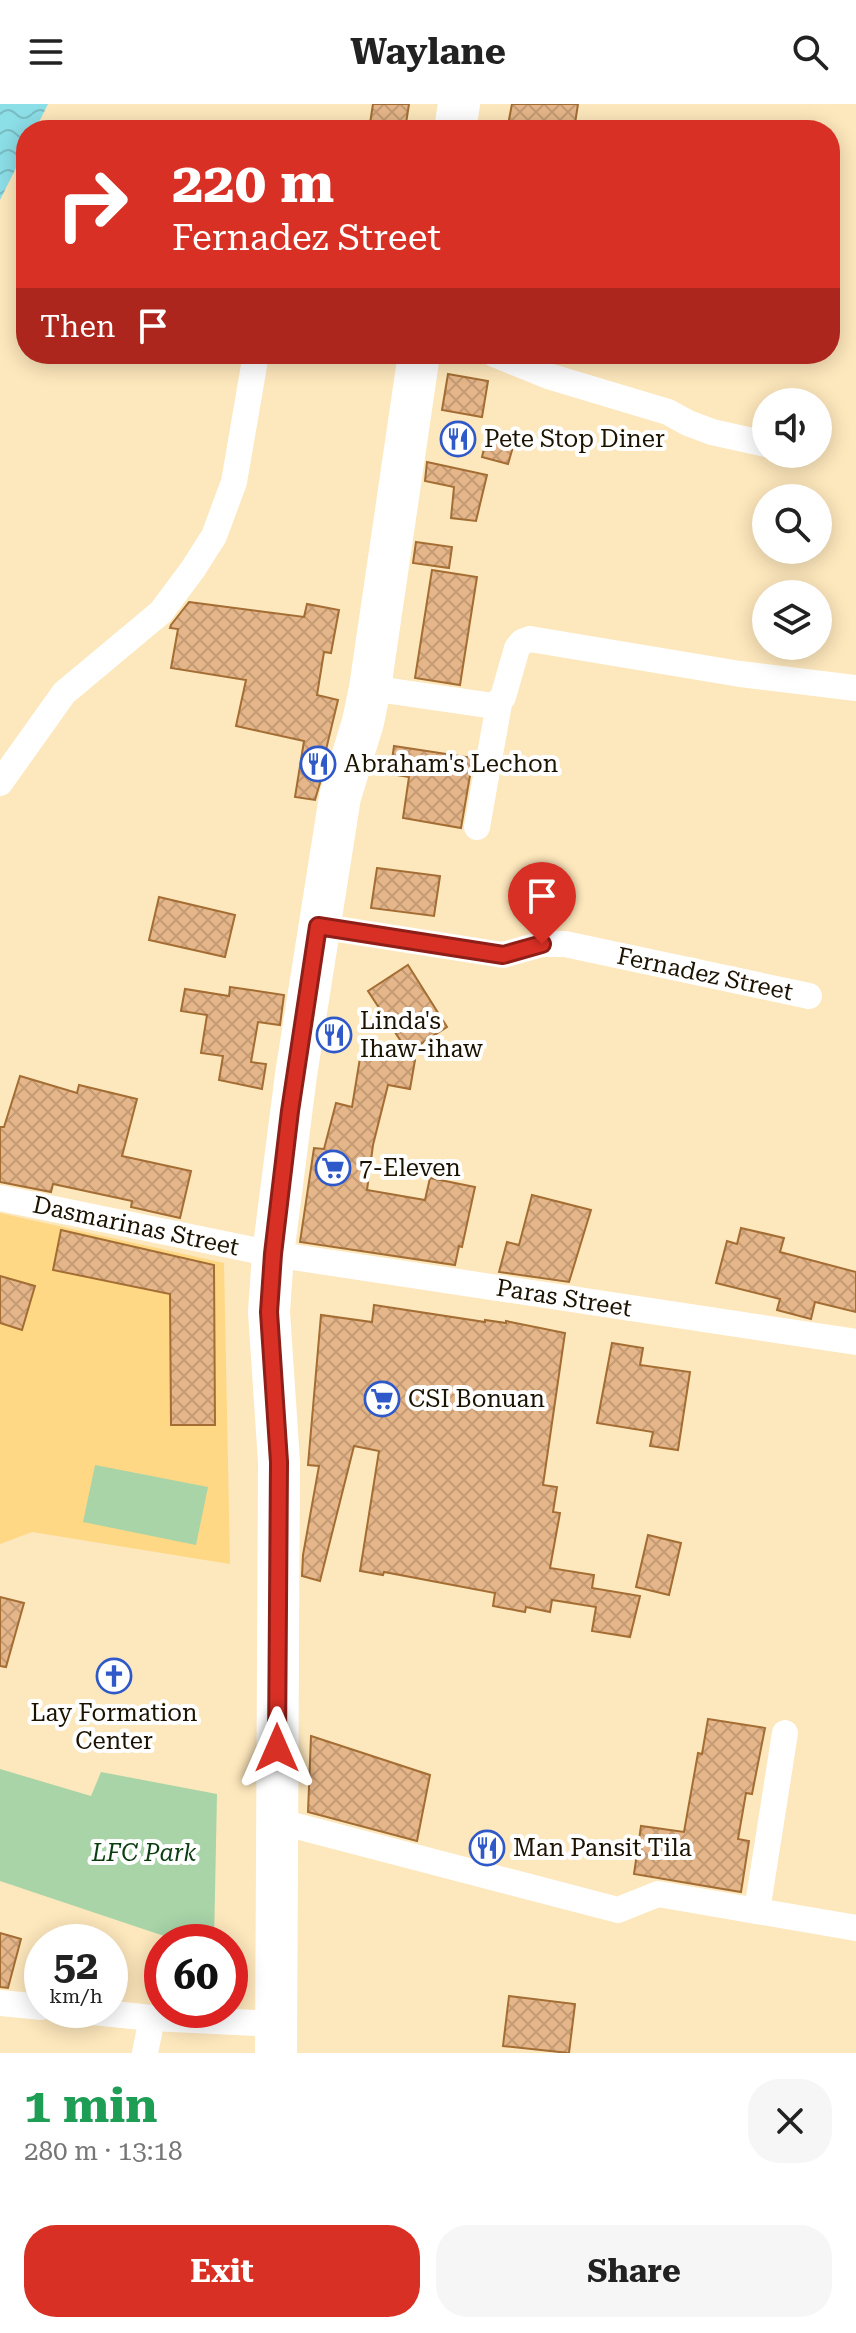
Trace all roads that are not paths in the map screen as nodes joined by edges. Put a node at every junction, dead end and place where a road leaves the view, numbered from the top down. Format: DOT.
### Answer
graph roads {
  1 [pos="254,364"];
  2 [pos="418,364"];
  3 [pos="519,364"];
  4 [pos="752,441"];
  5 [pos="370,688"];
  6 [pos="856,688"];
  7 [pos="499,704"];
  8 [pos="0,783"];
  9 [pos="477,827"];
  10 [pos="318,926"];
  11 [pos="809,996"];
  12 [pos="0,1198"];
  13 [pos="273,1254"];
  14 [pos="856,1342"];
  15 [pos="785,1733"];
  16 [pos="277,1821"];
  17 [pos="757,1911"];
  18 [pos="856,1928"];
  19 [pos="0,2003"];
  20 [pos="24,2005"];
  21 [pos="150,2028"];
  22 [pos="211,2028"];
  23 [pos="276,2039"];
  24 [pos="145,2053"];
  1 -- 8 [label="street"];
  2 -- 5 [label="main road"];
  3 -- 4 [label="street"];
  5 -- 7 [label="street"];
  5 -- 10 [label="main road"];
  6 -- 7 [label="street"];
  7 -- 9 [label="street"];
  10 -- 11 [label="street, Fernadez Street"];
  10 -- 13 [label="main road"];
  12 -- 13 [label="street, Dasmarinas Street"];
  13 -- 14 [label="street, Paras Street"];
  13 -- 16 [label="main road"];
  15 -- 17 [label="street"];
  16 -- 17 [label="street"];
  16 -- 23 [label="main road"];
  17 -- 18 [label="street"];
  19 -- 20 [label="street"];
  21 -- 24 [label="street"];
  22 -- 23 [label="street"];
}
